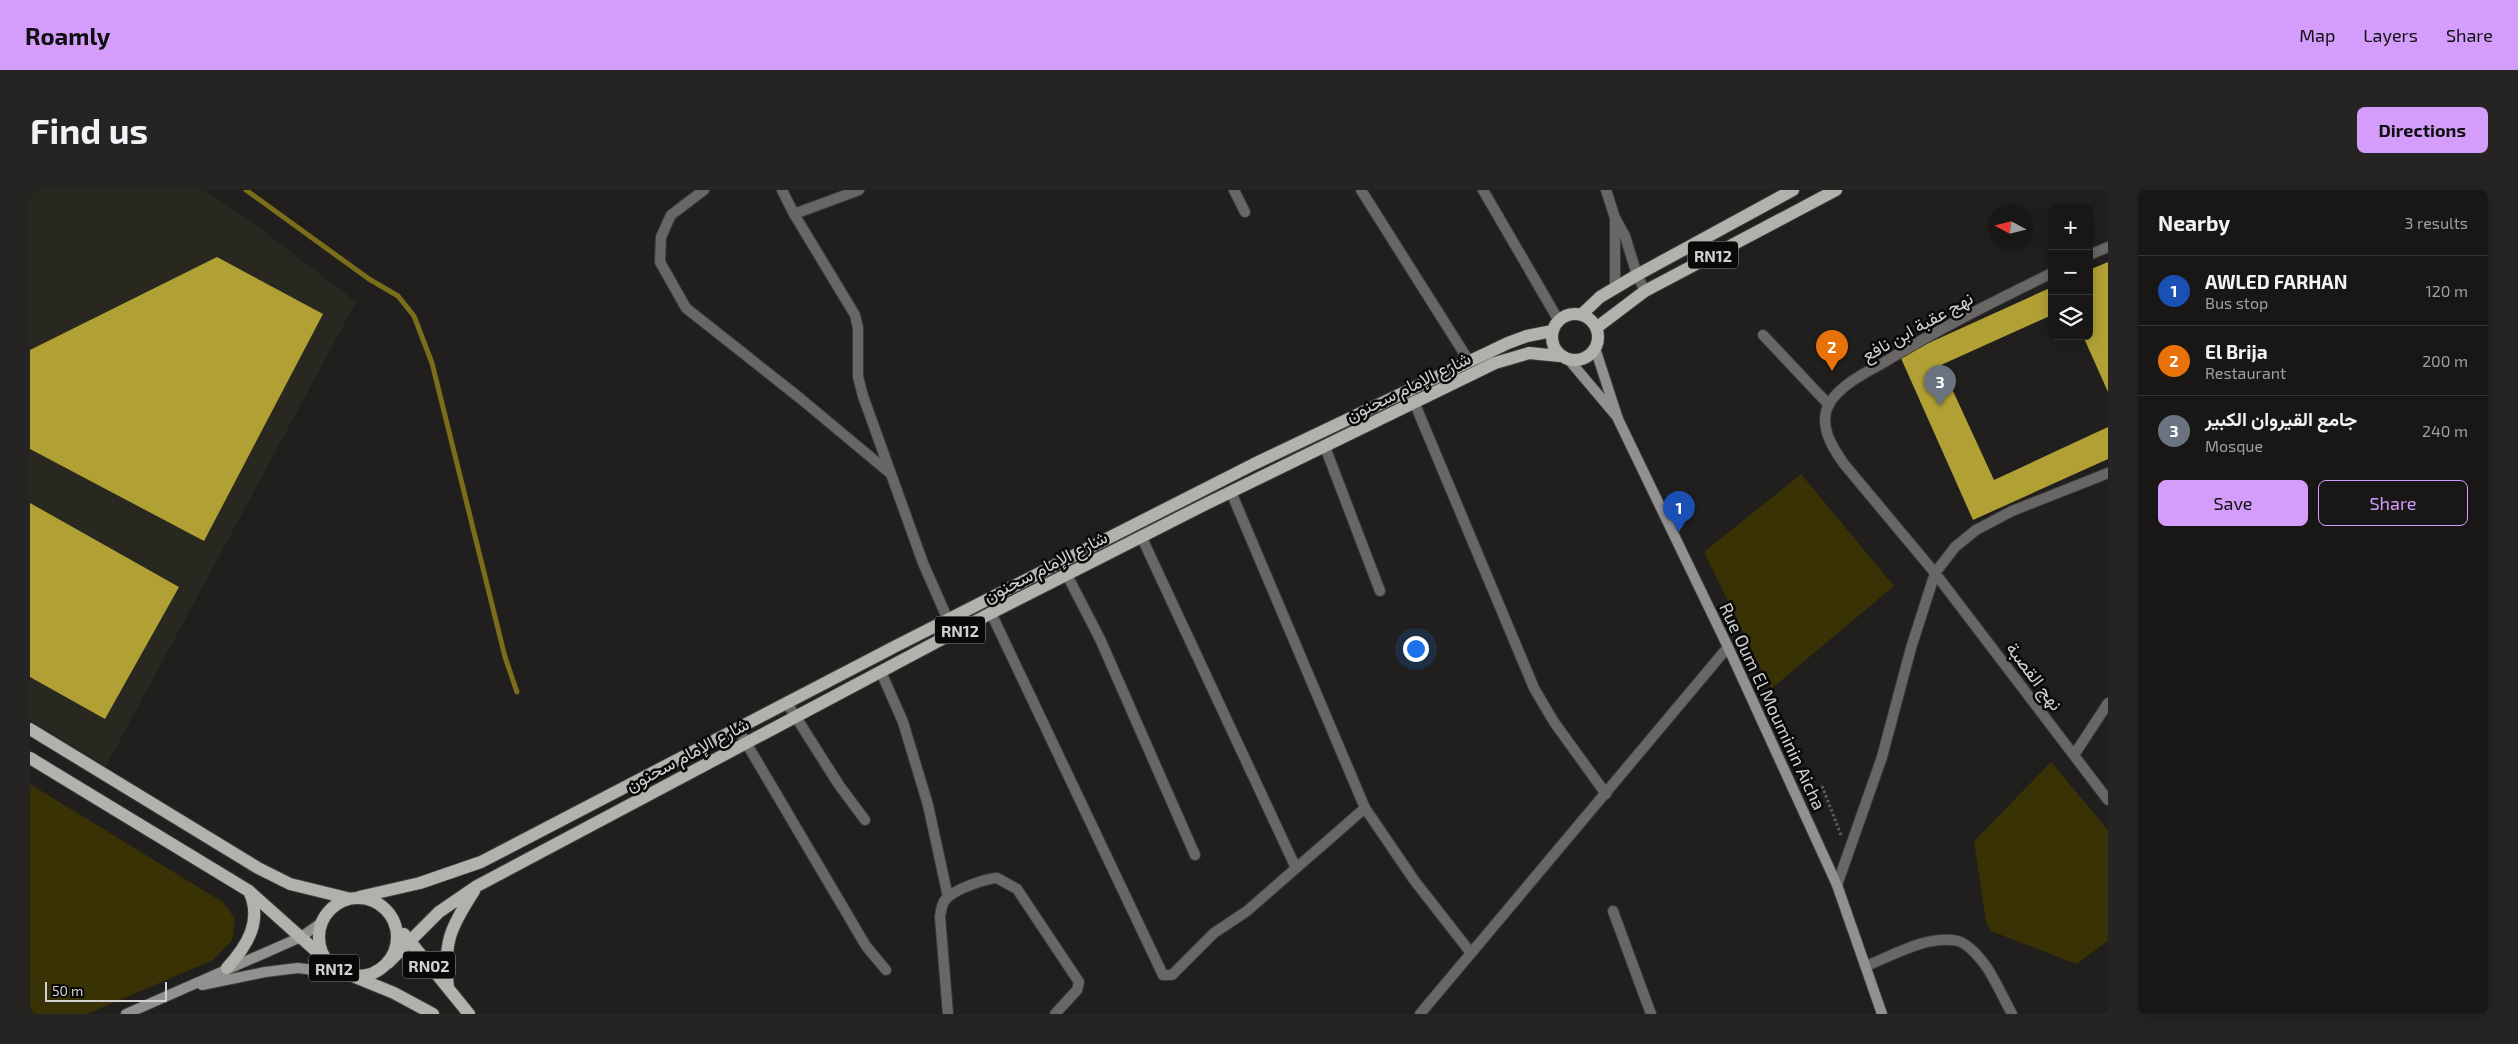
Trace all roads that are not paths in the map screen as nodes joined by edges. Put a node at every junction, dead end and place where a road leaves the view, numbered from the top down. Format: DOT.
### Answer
graph roads {
  1 [pos="704,190"];
  2 [pos="782,190"];
  3 [pos="859,190"];
  4 [pos="1234,190"];
  5 [pos="1361,190"];
  6 [pos="1482,190"];
  7 [pos="1606,190"];
  8 [pos="1793,190"];
  9 [pos="1836,190"];
  10 [pos="1245,212"];
  11 [pos="794,214"];
  12 [pos="1615,218"];
  13 [pos="2108,247"];
  14 [pos="2093,253"];
  15 [pos="1637,275"];
  16 [pos="2048,275"];
  17 [pos="1615,288"];
  18 [pos="1645,290"];
  19 [pos="1581,315"];
  20 [pos="1556,326"];
  21 [pos="1596,328"];
  22 [pos="1763,335"];
  23 [pos="1595,348"];
  24 [pos="1565,358"];
  25 [pos="1469,361"];
  26 [pos="1409,390"];
  27 [pos="1414,402"];
  28 [pos="1829,405"];
  29 [pos="1618,419"];
  30 [pos="1325,447"];
  31 [pos="2108,474"];
  32 [pos="892,475"];
  33 [pos="1231,492"];
  34 [pos="1141,536"];
  35 [pos="1935,573"];
  36 [pos="1067,575"];
  37 [pos="1380,591"];
  38 [pos="991,613"];
  39 [pos="948,620"];
  40 [pos="1728,647"];
  41 [pos="881,672"];
  42 [pos="788,703"];
  43 [pos="2108,703"];
  44 [pos="796,717"];
  45 [pos="30,729"];
  46 [pos="738,729"];
  47 [pos="746,742"];
  48 [pos="2074,755"];
  49 [pos="30,758"];
  50 [pos="1606,794"];
  51 [pos="2108,800"];
  52 [pos="1365,808"];
  53 [pos="865,820"];
  54 [pos="1195,855"];
  55 [pos="1296,868"];
  56 [pos="1837,885"];
  57 [pos="477,886"];
  58 [pos="248,891"];
  59 [pos="948,897"];
  60 [pos="353,898"];
  61 [pos="1613,911"];
  62 [pos="391,915"];
  63 [pos="321,923"];
  64 [pos="301,937"];
  65 [pos="409,942"];
  66 [pos="1471,953"];
  67 [pos="325,960"];
  68 [pos="388,963"];
  69 [pos="1866,966"];
  70 [pos="227,968"];
  71 [pos="886,970"];
  72 [pos="349,975"];
  73 [pos="448,988"];
  74 [pos="187,989"];
  75 [pos="126,1014"];
  76 [pos="433,1014"];
  77 [pos="469,1014"];
  78 [pos="948,1014"];
  79 [pos="1054,1014"];
  80 [pos="1420,1014"];
  81 [pos="1651,1014"];
  82 [pos="1882,1014"];
  83 [pos="2012,1014"];
  1 -- 32 [label="street"];
  2 -- 11 [label="street"];
  3 -- 11 [label="street"];
  4 -- 10 [label="street"];
  5 -- 25 [label="street"];
  6 -- 20 [label="street"];
  7 -- 12 [label="street"];
  8 -- 15 [label="main road, RN12"];
  9 -- 18 [label="main road, RN12"];
  11 -- 32 [label="street"];
  12 -- 15 [label="street"];
  12 -- 17 [label="street"];
  13 -- 14 [label="street"];
  15 -- 17 [label="main road, RN12"];
  15 -- 18 [label="street"];
  16 -- 28 [label="street, نهج عقبة ابن نافع"];
  17 -- 19 [label="main road, RN12"];
  18 -- 21 [label="main road, RN12"];
  19 -- 20 [label="main road, RN12"];
  19 -- 21 [label="main road"];
  20 -- 24 [label="main road"];
  20 -- 25 [label="main road, شارع الإمام سحنون / RN12"];
  21 -- 23 [label="main road"];
  22 -- 28 [label="street"];
  23 -- 24 [label="main road, RN12"];
  23 -- 29 [label="street, Rue Oum El Mouminin Aicha"];
  24 -- 27 [label="main road, شارع الإمام سحنون / RN12"];
  24 -- 29 [label="street, Rue Oum El Mouminin Aicha"];
  25 -- 26 [label="main road, شارع الإمام سحنون / RN12"];
  26 -- 27 [label="street"];
  26 -- 39 [label="main road, شارع الإمام سحنون / RN12"];
  27 -- 30 [label="main road, شارع الإمام سحنون / RN12"];
  27 -- 50 [label="street"];
  28 -- 35 [label="street"];
  29 -- 40 [label="street, Rue Oum El Mouminin Aicha"];
  30 -- 33 [label="main road, شارع الإمام سحنون / RN12"];
  30 -- 37 [label="street"];
  31 -- 35 [label="street"];
  32 -- 39 [label="street"];
  33 -- 34 [label="main road, شارع الإمام سحنون / RN12"];
  33 -- 52 [label="street"];
  34 -- 36 [label="main road, شارع الإمام سحنون / RN12"];
  34 -- 55 [label="street"];
  35 -- 48 [label="street, نهج القصبة"];
  35 -- 56 [label="street"];
  36 -- 38 [label="main road, شارع الإمام سحنون / RN12"];
  36 -- 54 [label="street"];
  38 -- 41 [label="main road, شارع الإمام سحنون / RN12"];
  38 -- 55 [label="street"];
  39 -- 42 [label="main road, شارع الإمام سحنون / RN12"];
  40 -- 50 [label="street"];
  40 -- 56 [label="street, Rue Oum El Mouminin Aicha"];
  41 -- 44 [label="main road, شارع الإمام سحنون / RN12"];
  41 -- 59 [label="street"];
  42 -- 44 [label="street"];
  42 -- 46 [label="main road, شارع الإمام سحنون / RN12"];
  43 -- 48 [label="street"];
  44 -- 47 [label="main road, شارع الإمام سحنون / RN12"];
  44 -- 53 [label="street"];
  45 -- 60 [label="main road"];
  46 -- 47 [label="street"];
  46 -- 60 [label="main road, شارع الإمام سحنون / RN12"];
  47 -- 57 [label="main road, شارع الإمام سحنون / RN12"];
  47 -- 71 [label="street"];
  48 -- 51 [label="street, نهج القصبة"];
  49 -- 58 [label="main road"];
  50 -- 66 [label="street"];
  52 -- 55 [label="street"];
  52 -- 66 [label="street"];
  56 -- 69 [label="street, Rue Oum El Mouminin Aicha"];
  57 -- 65 [label="main road, شارع الإمام سحنون / RN12"];
  57 -- 73 [label="main road"];
  58 -- 64 [label="main road"];
  58 -- 70 [label="main road"];
  59 -- 78 [label="street"];
  59 -- 79 [label="street"];
  60 -- 62 [label="main road"];
  60 -- 63 [label="main road, RN12"];
  61 -- 81 [label="street"];
  62 -- 65 [label="main road, RN02"];
  62 -- 68 [label="main road"];
  63 -- 64 [label="street"];
  63 -- 67 [label="main road, RN12"];
  64 -- 67 [label="main road"];
  64 -- 70 [label="street"];
  65 -- 68 [label="main road, شارع الإمام سحنون / RN12"];
  65 -- 73 [label="main road, RN02"];
  66 -- 80 [label="street"];
  67 -- 72 [label="main road, RN12"];
  68 -- 72 [label="main road, RN12"];
  69 -- 82 [label="street, Rue Oum El Mouminin Aicha"];
  69 -- 83 [label="street"];
  70 -- 74 [label="street"];
  72 -- 74 [label="street"];
  72 -- 76 [label="main road, RN02"];
  73 -- 77 [label="main road, RN02"];
  74 -- 75 [label="street"];
}
